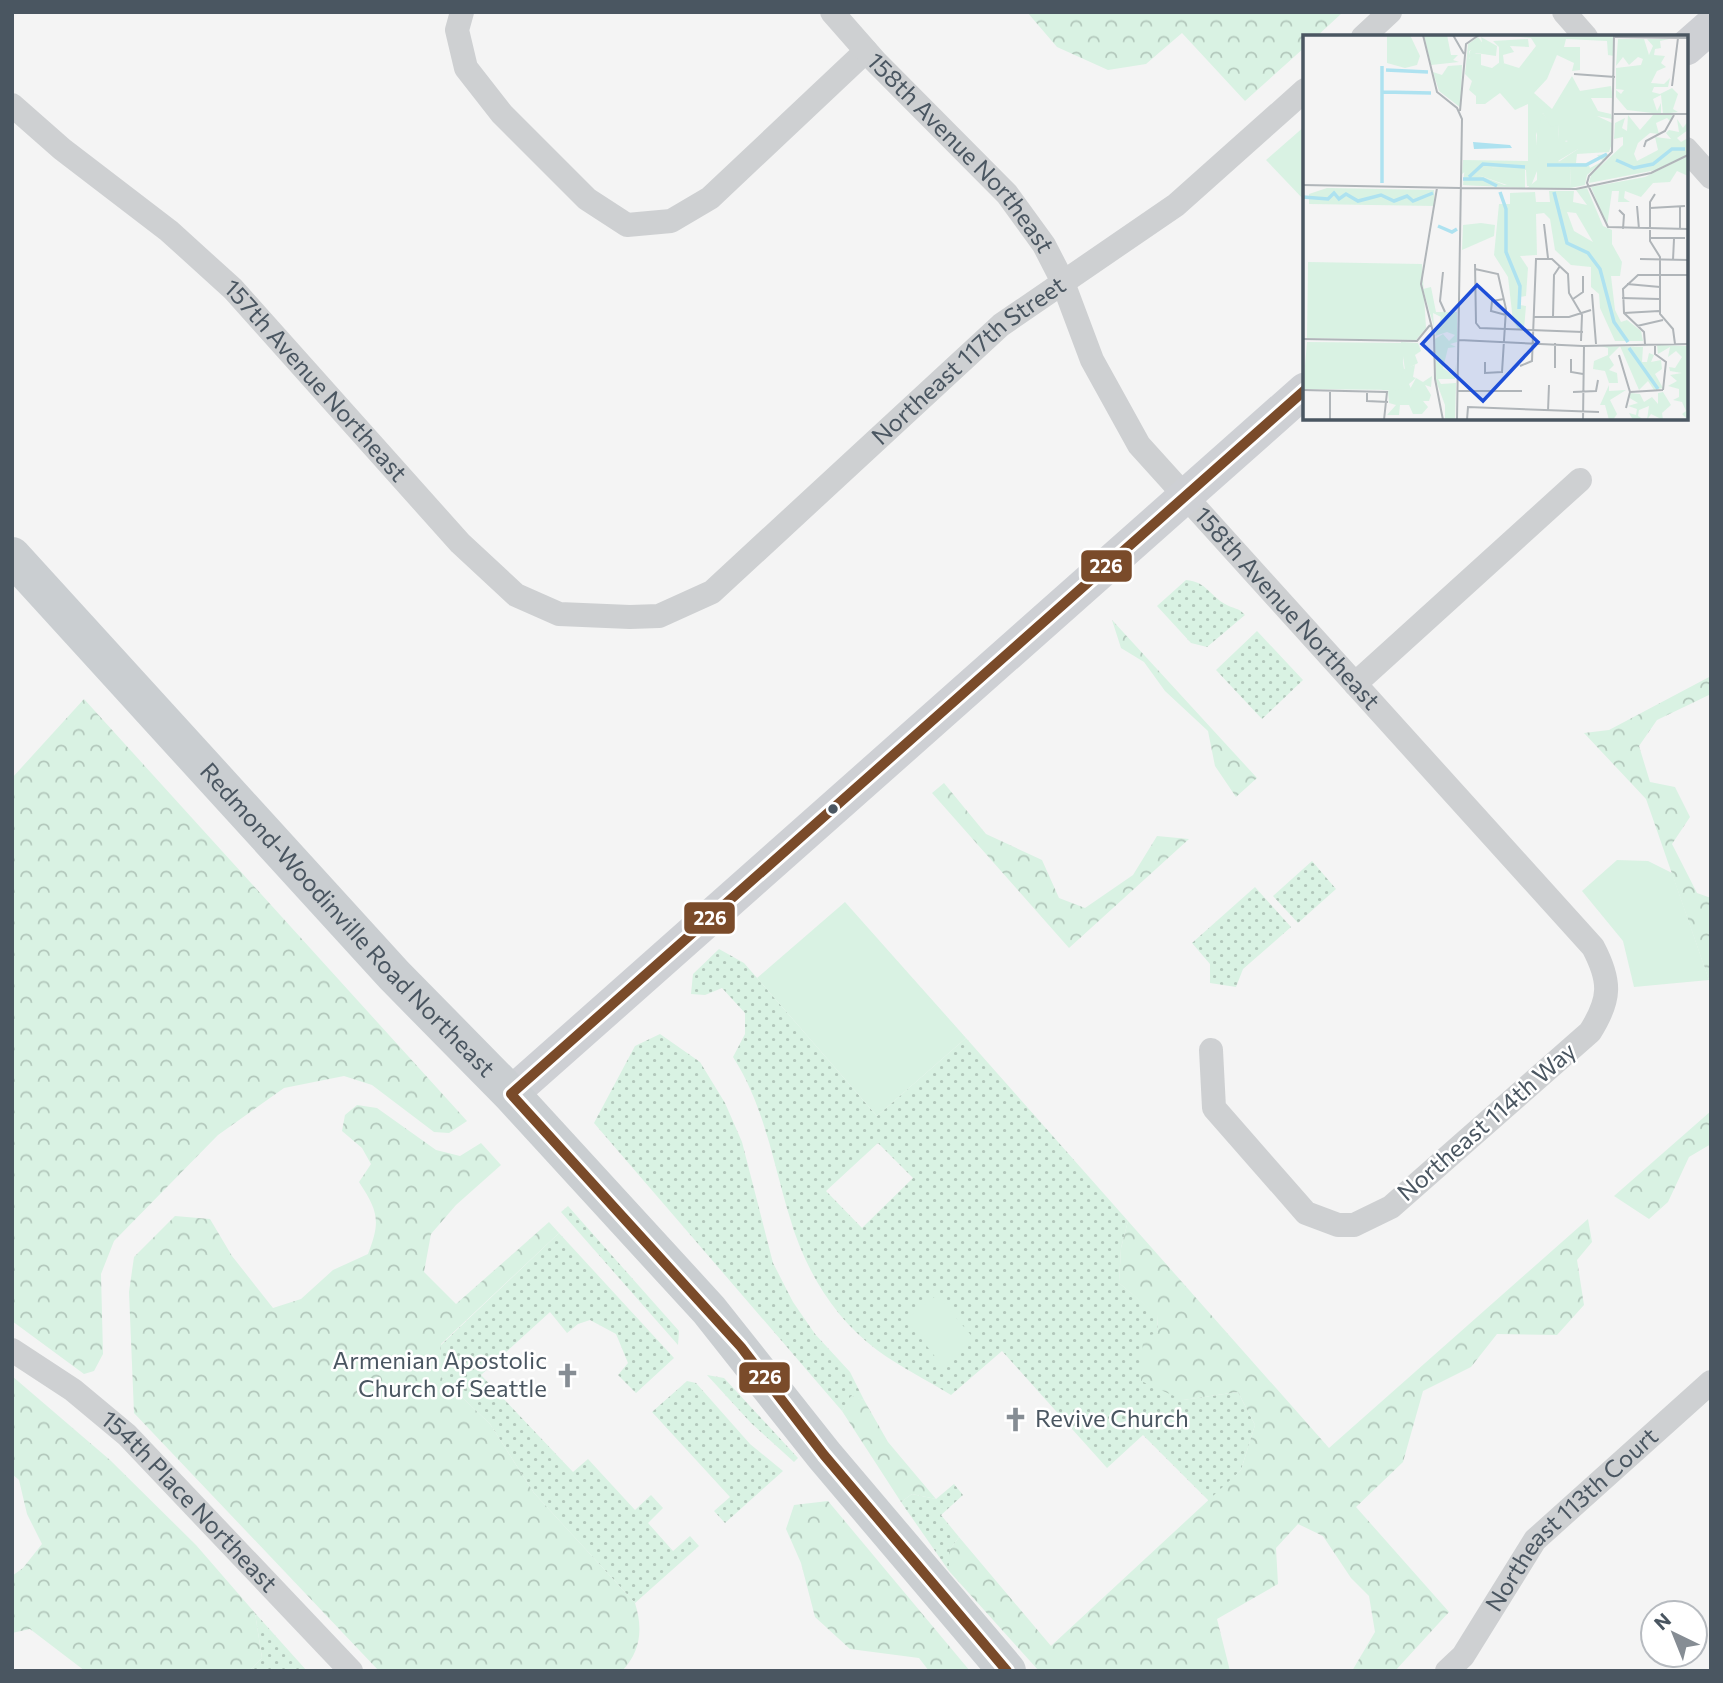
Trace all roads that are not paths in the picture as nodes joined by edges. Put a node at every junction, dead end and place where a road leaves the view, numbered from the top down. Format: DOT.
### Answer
graph roads {
  1 [pos="832,12"];
  2 [pos="1391,12"];
  3 [pos="1564,12"];
  4 [pos="459,21"];
  5 [pos="1711,26"];
  6 [pos="1365,35"];
  7 [pos="1584,35"];
  8 [pos="1688,46"];
  9 [pos="866,51"];
  10 [pos="1303,92"];
  11 [pos="12,105"];
  12 [pos="1688,151"];
  13 [pos="1711,177"];
  14 [pos="1062,280"];
  15 [pos="1303,392"];
  16 [pos="1580,480"];
  17 [pos="1186,497"];
  18 [pos="12,556"];
  19 [pos="630,617"];
  20 [pos="1355,684"];
  21 [pos="1607,993"];
  22 [pos="1211,1050"];
  23 [pos="511,1094"];
  24 [pos="12,1350"];
  25 [pos="1711,1382"];
  26 [pos="351,1671"];
  27 [pos="1007,1671"];
  28 [pos="1447,1671"];
  1 -- 9 [label="street, 158th Avenue Northeast"];
  2 -- 6 [label="street"];
  3 -- 7 [label="street"];
  4 -- 9 [label="street"];
  5 -- 8 [label="street"];
  9 -- 14 [label="street, 158th Avenue Northeast"];
  10 -- 14 [label="street, Northeast 117th Street"];
  11 -- 19 [label="street, 157th Avenue Northeast"];
  12 -- 13 [label="street"];
  14 -- 17 [label="street, 158th Avenue Northeast"];
  14 -- 19 [label="street, Northeast 117th Street"];
  15 -- 17 [label="street"];
  16 -- 20 [label="street"];
  17 -- 20 [label="street, 158th Avenue Northeast"];
  17 -- 23 [label="street"];
  18 -- 23 [label="main road, Redmond-Woodinville Road Northeast"];
  20 -- 21 [label="street, 158th Avenue Northeast"];
  21 -- 22 [label="street, Northeast 114th Way"];
  23 -- 27 [label="main road, Redmond-Woodinville Road Northeast"];
  24 -- 26 [label="street, 154th Place Northeast"];
  25 -- 28 [label="street, Northeast 113th Court"];
}
